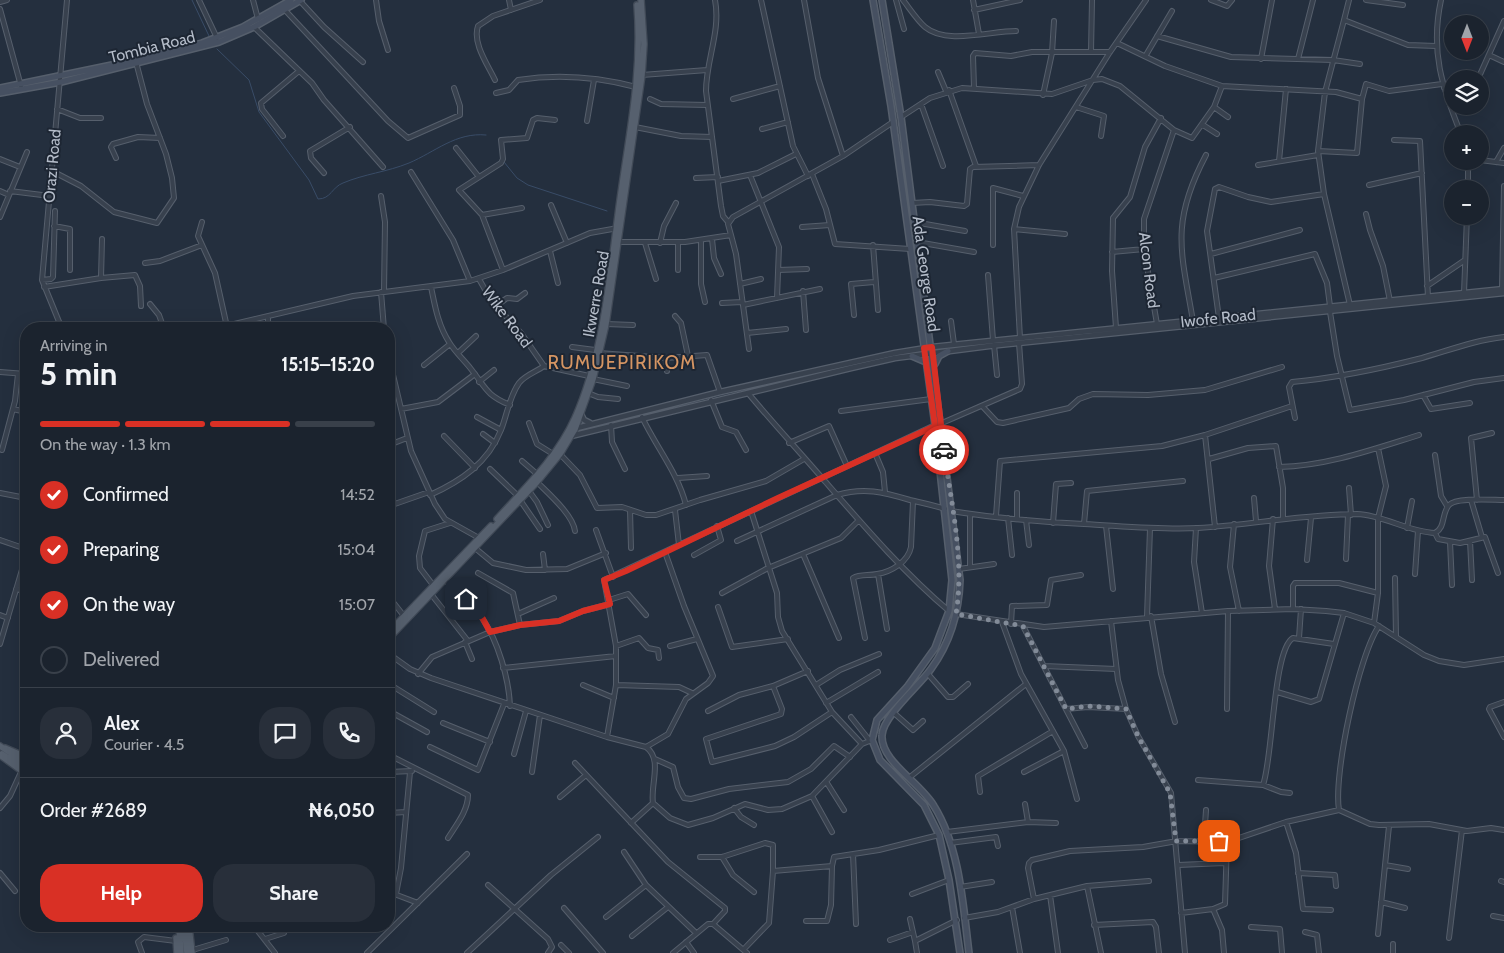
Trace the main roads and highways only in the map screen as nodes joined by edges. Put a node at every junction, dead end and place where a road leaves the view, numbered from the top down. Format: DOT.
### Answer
graph roads {
  1 [pos="291,0"];
  2 [pos="301,0"];
  3 [pos="639,0"];
  4 [pos="873,0"];
  5 [pos="882,0"];
  6 [pos="257,23"];
  7 [pos="218,40"];
  8 [pos="0,88"];
  9 [pos="21,88"];
  10 [pos="0,93"];
  11 [pos="618,228"];
  12 [pos="616,242"];
  13 [pos="597,351"];
  14 [pos="948,351"];
  15 [pos="912,356"];
  16 [pos="926,362"];
  17 [pos="934,367"];
  18 [pos="591,378"];
  19 [pos="578,416"];
  20 [pos="568,436"];
  21 [pos="538,479"];
  22 [pos="519,498"];
  23 [pos="395,628"];
  24 [pos="1,751"];
  25 [pos="20,754"];
  26 [pos="20,760"];
  27 [pos="20,768"];
  28 [pos="175,932"];
  29 [pos="179,932"];
  30 [pos="185,932"];
  31 [pos="190,932"];
  32 [pos="195,952"];
  33 [pos="177,953"];
  34 [pos="181,953"];
  35 [pos="187,953"];
  36 [pos="960,953"];
  37 [pos="969,953"];
  1 -- 6 [label="main road, Tombia Road"];
  2 -- 6 [label="main road, Tombia Road"];
  3 -- 11 [label="main road, Ikwerre Road"];
  3 -- 11 [label="main road, Ikwerre Road"];
  4 -- 16 [label="main road, Ada George Road"];
  5 -- 17 [label="main road, Ada George Road"];
  6 -- 7 [label="main road, Tombia Road"];
  6 -- 7 [label="main road, Tombia Road"];
  7 -- 9 [label="main road, Tombia Road"];
  8 -- 9 [label="main road, Tombia Road"];
  9 -- 10 [label="main road, Tombia Road"];
  11 -- 12 [label="main road, Ikwerre Road"];
  12 -- 13 [label="main road, Ikwerre Road"];
  12 -- 13 [label="main road, Ikwerre Road"];
  13 -- 18 [label="main road, Ikwerre Road"];
  14 -- 17 [label="main road"];
  15 -- 16 [label="main road"];
  16 -- 36 [label="main road, Ada George Road"];
  17 -- 37 [label="main road, Ada George Road"];
  18 -- 19 [label="main road, Ikwerre Road"];
  18 -- 19 [label="main road, Ikwerre Road"];
  19 -- 20 [label="main road, Ikwerre Road"];
  20 -- 21 [label="main road, Ikwerre Road"];
  20 -- 21 [label="main road, Ikwerre Road"];
  21 -- 22 [label="main road, Ikwerre Road"];
  21 -- 22 [label="main road, Ikwerre Road"];
  22 -- 23 [label="main road, Ikwerre Road"];
  22 -- 23 [label="main road, Ikwerre Road"];
  24 -- 25 [label="main road"];
  24 -- 26 [label="main road"];
  24 -- 27 [label="main road"];
  28 -- 33 [label="main road"];
  29 -- 34 [label="main road"];
  30 -- 35 [label="main road"];
  31 -- 32 [label="main road"];
}
